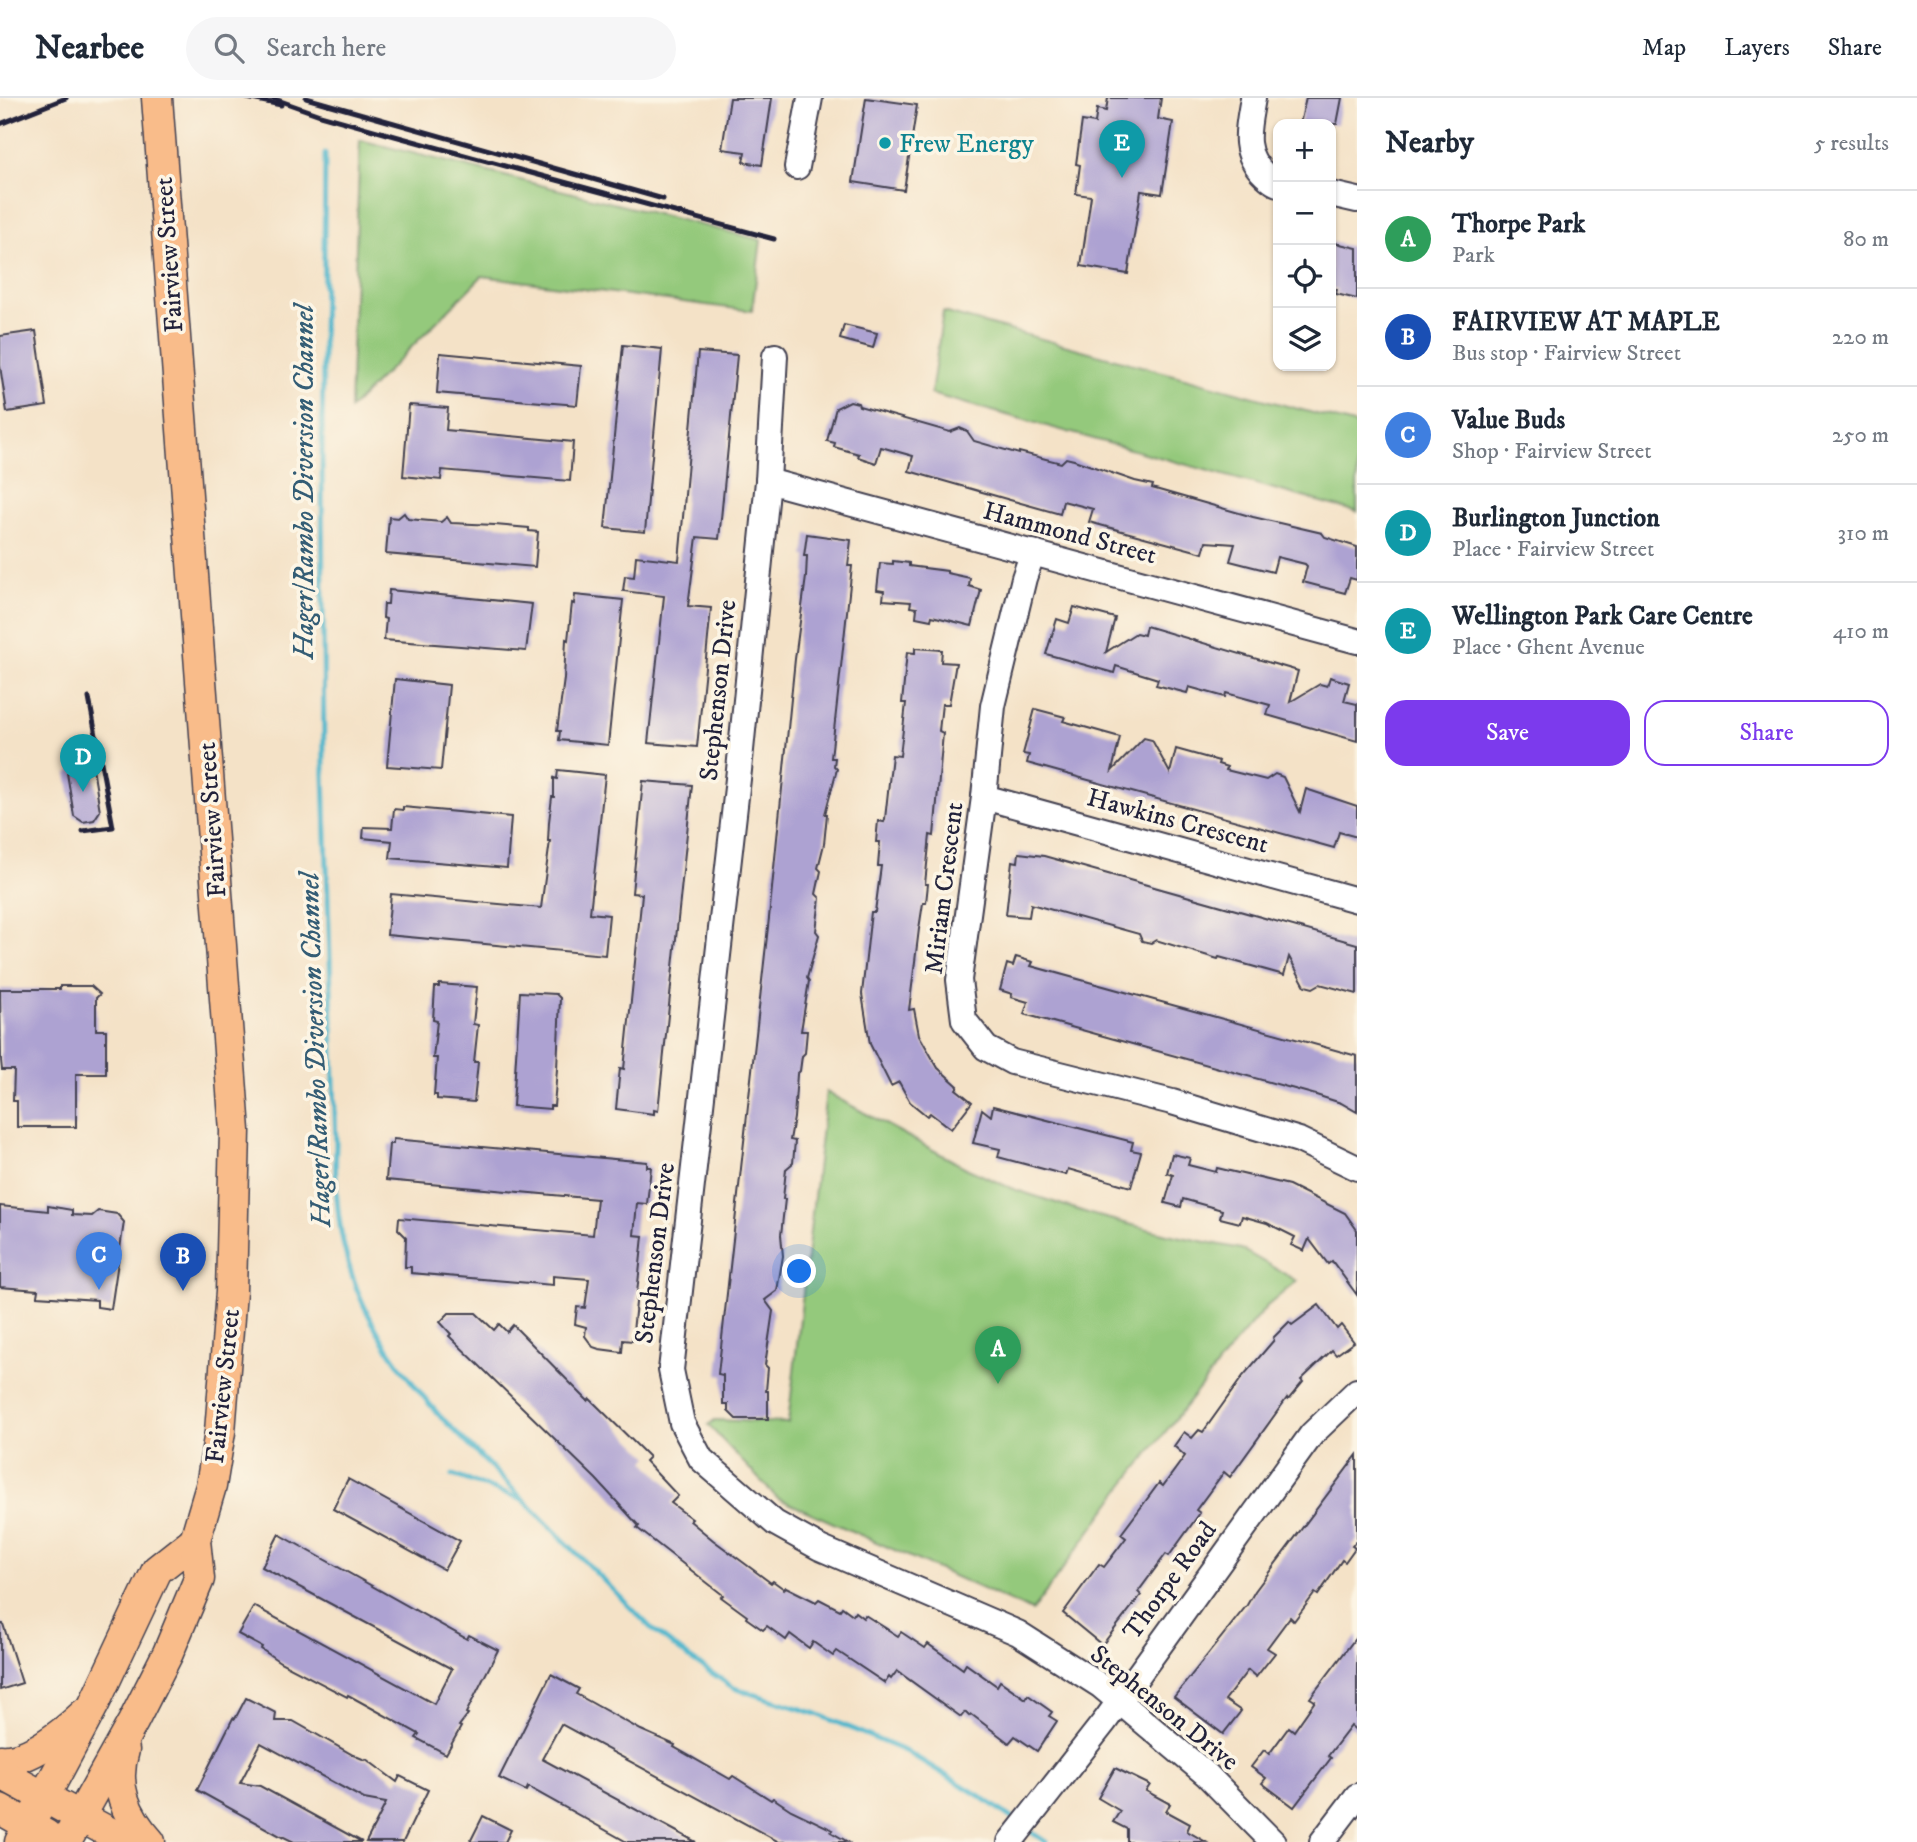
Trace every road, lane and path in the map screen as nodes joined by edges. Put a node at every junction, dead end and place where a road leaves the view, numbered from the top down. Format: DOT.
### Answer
graph roads {
  1 [pos="157,98"];
  2 [pos="810,98"];
  3 [pos="1253,98"];
  4 [pos="797,167"];
  5 [pos="1273,182"];
  6 [pos="1336,195"];
  7 [pos="1357,200"];
  8 [pos="775,356"];
  9 [pos="768,481"];
  10 [pos="1032,552"];
  11 [pos="1357,641"];
  12 [pos="984,797"];
  13 [pos="1357,900"];
  14 [pos="1357,1168"];
  15 [pos="1357,1391"];
  16 [pos="195,1540"];
  17 [pos="1118,1701"];
  18 [pos="94,1704"];
  19 [pos="133,1722"];
  20 [pos="0,1760"];
  21 [pos="0,1773"];
  22 [pos="1357,1796"];
  23 [pos="45,1797"];
  24 [pos="0,1809"];
  25 [pos="81,1816"];
  26 [pos="25,1834"];
  27 [pos="58,1842"];
  28 [pos="66,1842"];
  29 [pos="127,1842"];
  30 [pos="150,1842"];
  31 [pos="1010,1842"];
  32 [pos="1273,1842"];
  33 [pos="1322,1842"];
  1 -- 16 [label="main road, Fairview Street"];
  2 -- 4 [label="street"];
  3 -- 5 [label="street"];
  6 -- 7 [label="street"];
  8 -- 9 [label="street, Stephenson Drive"];
  9 -- 10 [label="street, Hammond Street"];
  9 -- 17 [label="street, Stephenson Drive"];
  10 -- 11 [label="street, Hammond Street"];
  10 -- 12 [label="street, Miriam Crescent"];
  12 -- 13 [label="street, Hawkins Crescent"];
  12 -- 14 [label="street, Miriam Crescent"];
  15 -- 17 [label="street, Thorpe Road"];
  16 -- 18 [label="main road"];
  16 -- 19 [label="main road, Fairview Street"];
  17 -- 31 [label="street, Thorpe Road"];
  17 -- 32 [label="street, Stephenson Drive"];
  18 -- 20 [label="main road"];
  18 -- 23 [label="main road"];
  19 -- 25 [label="main road, Fairview Street"];
  19 -- 30 [label="main road"];
  21 -- 23 [label="main road"];
  22 -- 33 [label="street"];
  23 -- 25 [label="main road"];
  23 -- 26 [label="main road"];
  24 -- 26 [label="main road"];
  25 -- 28 [label="main road, Fairview Street"];
  25 -- 29 [label="main road"];
  26 -- 27 [label="main road"];
}
